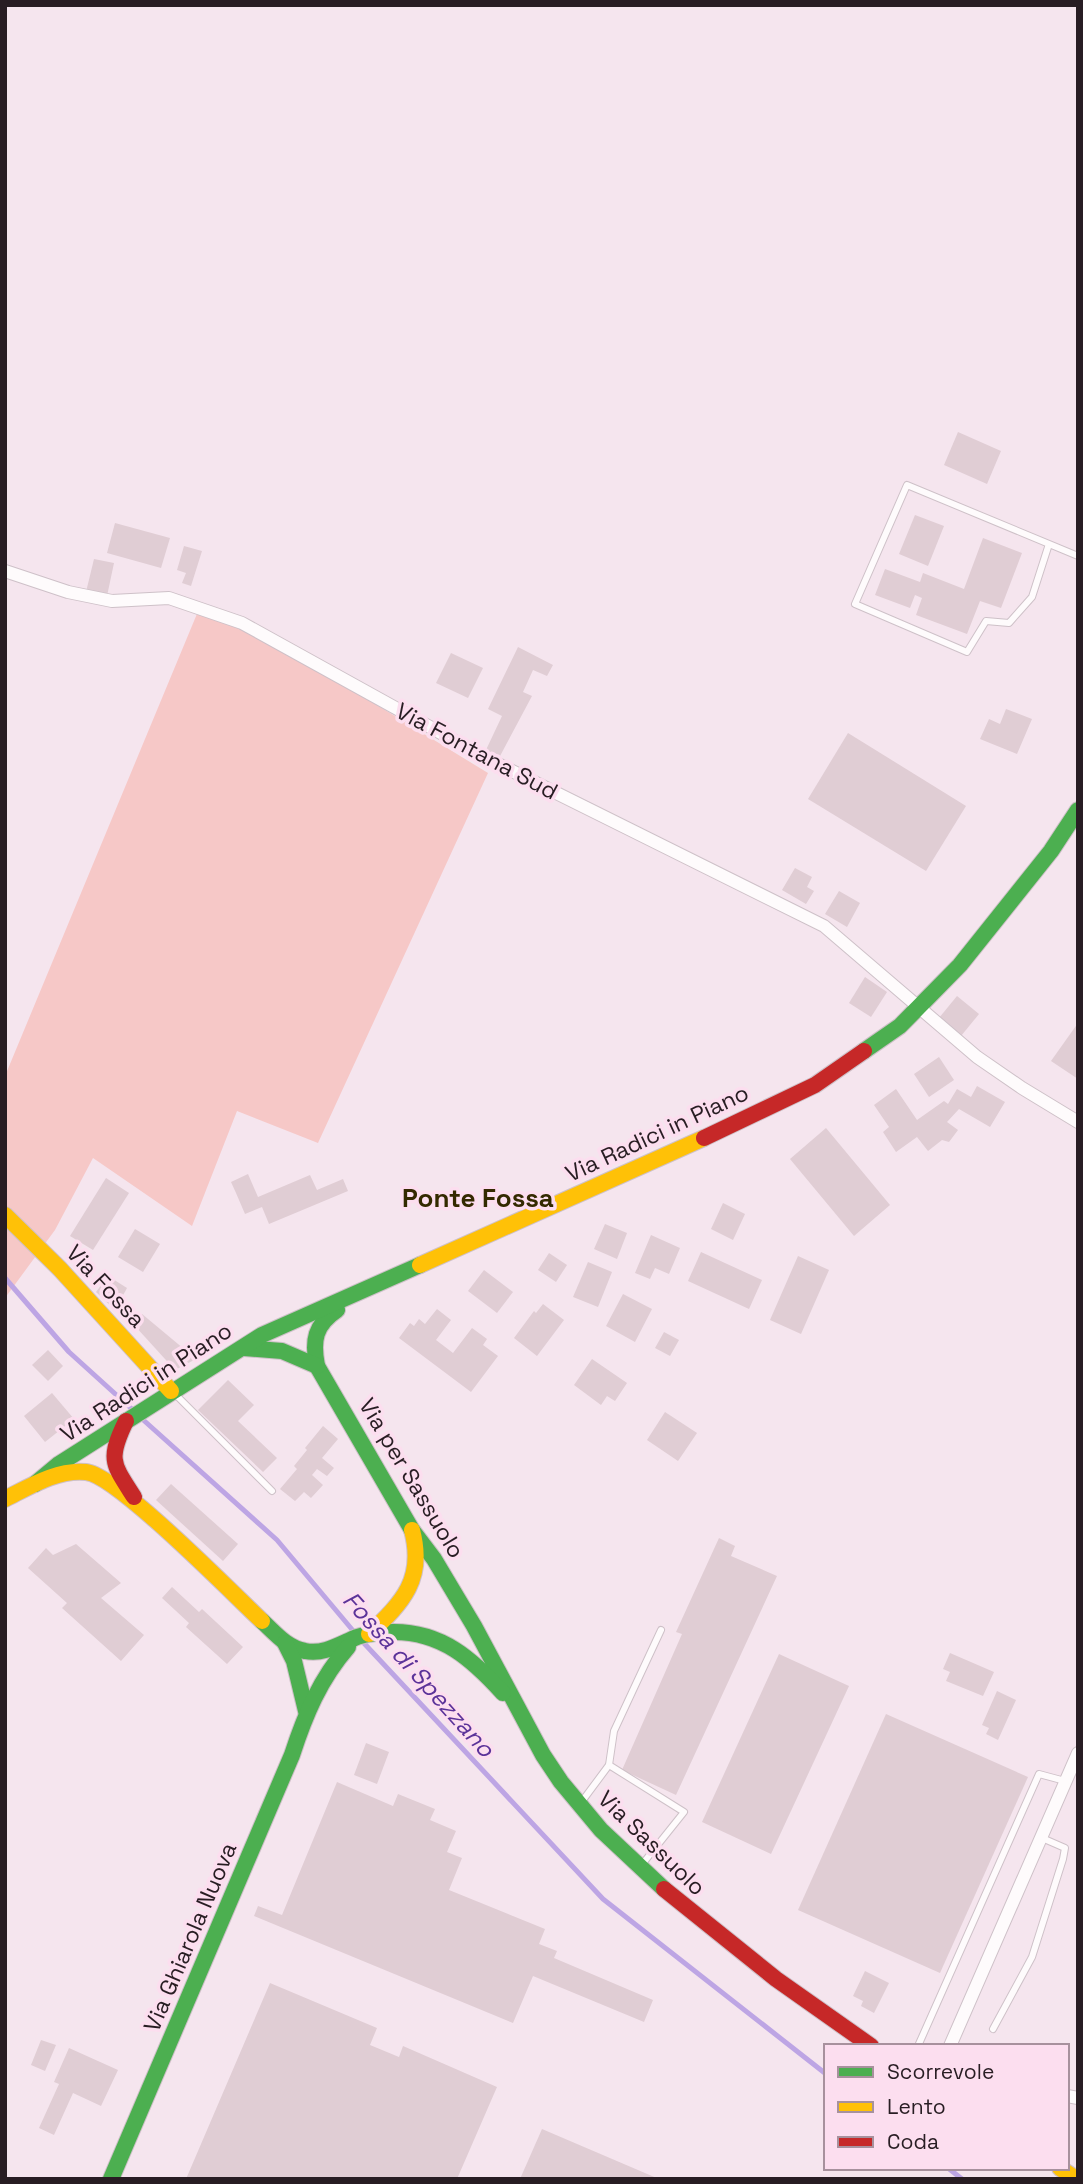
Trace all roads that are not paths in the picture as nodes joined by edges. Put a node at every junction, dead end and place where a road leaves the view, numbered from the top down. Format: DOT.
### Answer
graph roads {
  1 [pos="1049,544"];
  2 [pos="1078,556"];
  3 [pos="5,571"];
  4 [pos="1078,810"];
  5 [pos="920,1006"];
  6 [pos="1078,1122"];
  7 [pos="5,1214"];
  8 [pos="363,1292"];
  9 [pos="241,1348"];
  10 [pos="317,1366"];
  11 [pos="171,1391"];
  12 [pos="119,1429"];
  13 [pos="35,1484"];
  14 [pos="272,1491"];
  15 [pos="5,1499"];
  16 [pos="139,1506"];
  17 [pos="412,1530"];
  18 [pos="467,1614"];
  19 [pos="661,1630"];
  20 [pos="373,1631"];
  21 [pos="285,1643"];
  22 [pos="334,1654"];
  23 [pos="514,1706"];
  24 [pos="306,1711"];
  25 [pos="1078,1753"];
  26 [pos="609,1765"];
  27 [pos="1065,1781"];
  28 [pos="579,1805"];
  29 [pos="1041,1837"];
  30 [pos="639,1868"];
  31 [pos="993,2029"];
  32 [pos="869,2044"];
  33 [pos="919,2044"];
  34 [pos="951,2044"];
  35 [pos="111,2179"];
  1 -- 1 [label="lane"];
  1 -- 2 [label="lane"];
  3 -- 5 [label="street, Via Fontana Sud"];
  4 -- 5 [label="street, Via Radici in Piano"];
  5 -- 6 [label="street, Via Fontana Sud"];
  5 -- 8 [label="street, Via Radici in Piano"];
  7 -- 11 [label="street, Via Fossa"];
  8 -- 9 [label="street, Via Radici in Piano"];
  8 -- 10 [label="street"];
  9 -- 10 [label="street"];
  9 -- 11 [label="street, Via Radici in Piano"];
  10 -- 17 [label="street, Via per Sassuolo"];
  11 -- 12 [label="street, Via Radici in Piano"];
  11 -- 14 [label="lane"];
  12 -- 13 [label="street, Via Radici in Piano"];
  12 -- 16 [label="street"];
  13 -- 15 [label="street"];
  13 -- 16 [label="street"];
  16 -- 21 [label="street"];
  17 -- 18 [label="street, Via per Sassuolo"];
  17 -- 20 [label="street, Via Ghiarola Nuova"];
  18 -- 23 [label="street, Via Sassuolo"];
  19 -- 26 [label="lane"];
  20 -- 22 [label="street, Via Ghiarola Nuova"];
  20 -- 23 [label="street"];
  21 -- 22 [label="street"];
  21 -- 24 [label="street"];
  22 -- 24 [label="street, Via Ghiarola Nuova"];
  23 -- 28 [label="street, Via Sassuolo"];
  24 -- 35 [label="street, Via Ghiarola Nuova"];
  25 -- 27 [label="street"];
  26 -- 28 [label="lane"];
  26 -- 30 [label="lane"];
  27 -- 29 [label="street"];
  27 -- 33 [label="lane"];
  28 -- 30 [label="street, Via Sassuolo"];
  29 -- 31 [label="lane"];
  29 -- 34 [label="street"];
  30 -- 32 [label="street, Via Sassuolo"];
}
